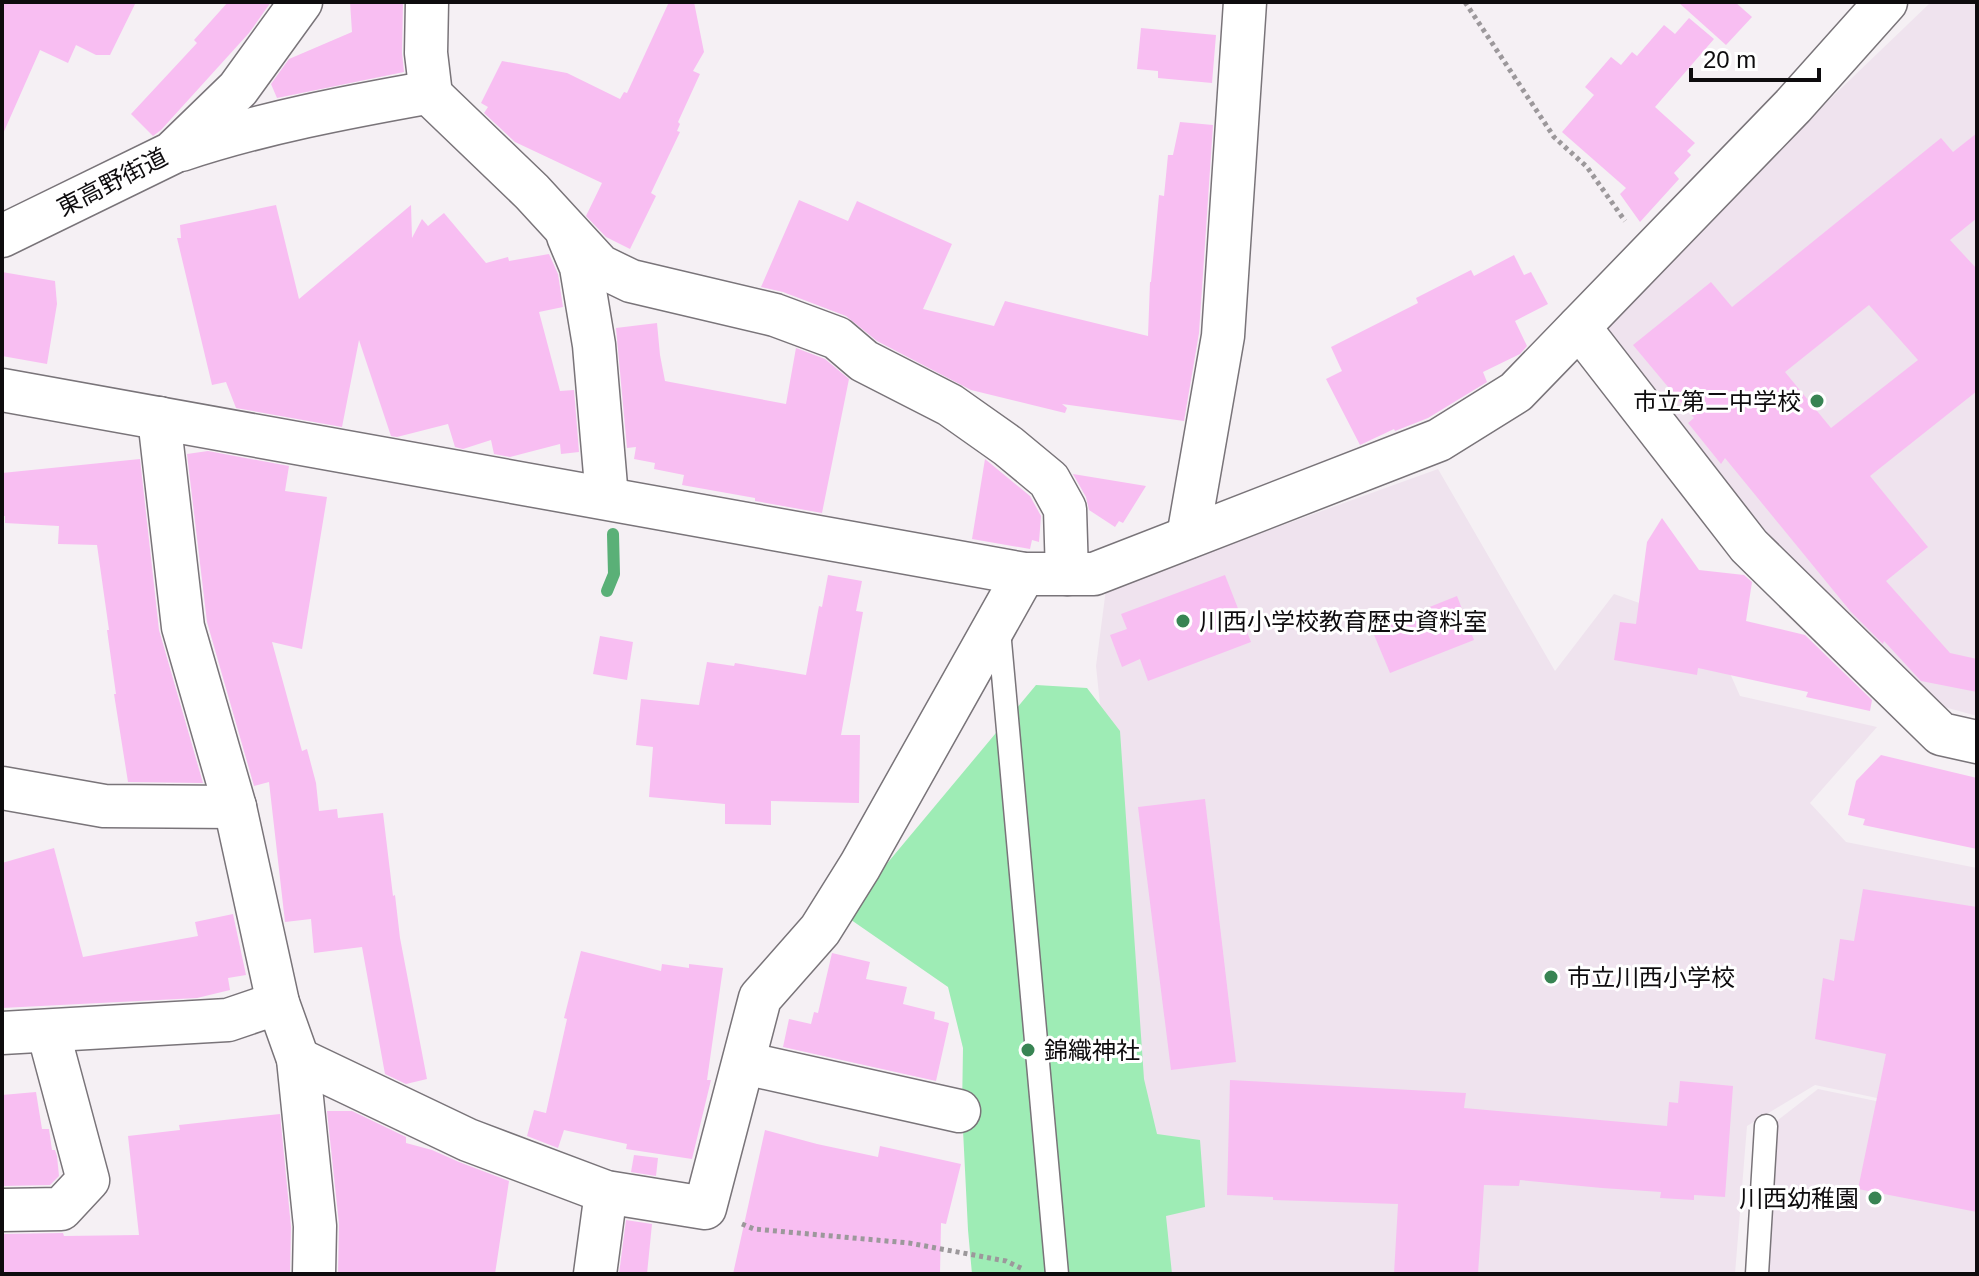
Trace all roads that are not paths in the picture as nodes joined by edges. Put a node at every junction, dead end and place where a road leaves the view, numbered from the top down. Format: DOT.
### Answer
graph roads {
  1 [pos="301,2"];
  2 [pos="427,2"];
  3 [pos="1245,2"];
  4 [pos="1886,2"];
  5 [pos="431,92"];
  6 [pos="172,153"];
  7 [pos="565,227"];
  8 [pos="2,236"];
  9 [pos="1579,327"];
  10 [pos="2,390"];
  11 [pos="159,418"];
  12 [pos="607,498"];
  13 [pos="1188,537"];
  14 [pos="1024,574"];
  15 [pos="1067,574"];
  16 [pos="999,619"];
  17 [pos="1977,742"];
  18 [pos="2,788"];
  19 [pos="235,807"];
  20 [pos="278,1003"];
  21 [pos="48,1031"];
  22 [pos="2,1033"];
  23 [pos="298,1059"];
  24 [pos="744,1063"];
  25 [pos="959,1111"];
  26 [pos="1766,1126"];
  27 [pos="606,1192"];
  28 [pos="2,1210"];
  29 [pos="314,1274"];
  30 [pos="595,1274"];
  31 [pos="1057,1274"];
  32 [pos="1757,1274"];
  1 -- 6 [label="street, 東高野街道"];
  2 -- 5 [label="street"];
  3 -- 13 [label="street"];
  4 -- 9 [label="street"];
  5 -- 6 [label="street"];
  5 -- 7 [label="street"];
  6 -- 8 [label="street, 東高野街道"];
  7 -- 12 [label="street"];
  7 -- 15 [label="street"];
  9 -- 13 [label="street"];
  9 -- 17 [label="street"];
  10 -- 11 [label="street"];
  11 -- 12 [label="street"];
  11 -- 19 [label="street"];
  12 -- 14 [label="street"];
  13 -- 15 [label="street"];
  14 -- 15 [label="street"];
  14 -- 16 [label="street"];
  16 -- 24 [label="street"];
  16 -- 31 [label="lane"];
  18 -- 19 [label="street"];
  19 -- 20 [label="street"];
  20 -- 21 [label="street"];
  20 -- 23 [label="street"];
  21 -- 22 [label="street"];
  21 -- 28 [label="street"];
  23 -- 27 [label="street"];
  23 -- 29 [label="street"];
  24 -- 25 [label="street"];
  24 -- 27 [label="street"];
  26 -- 32 [label="lane"];
  27 -- 30 [label="street"];
}
